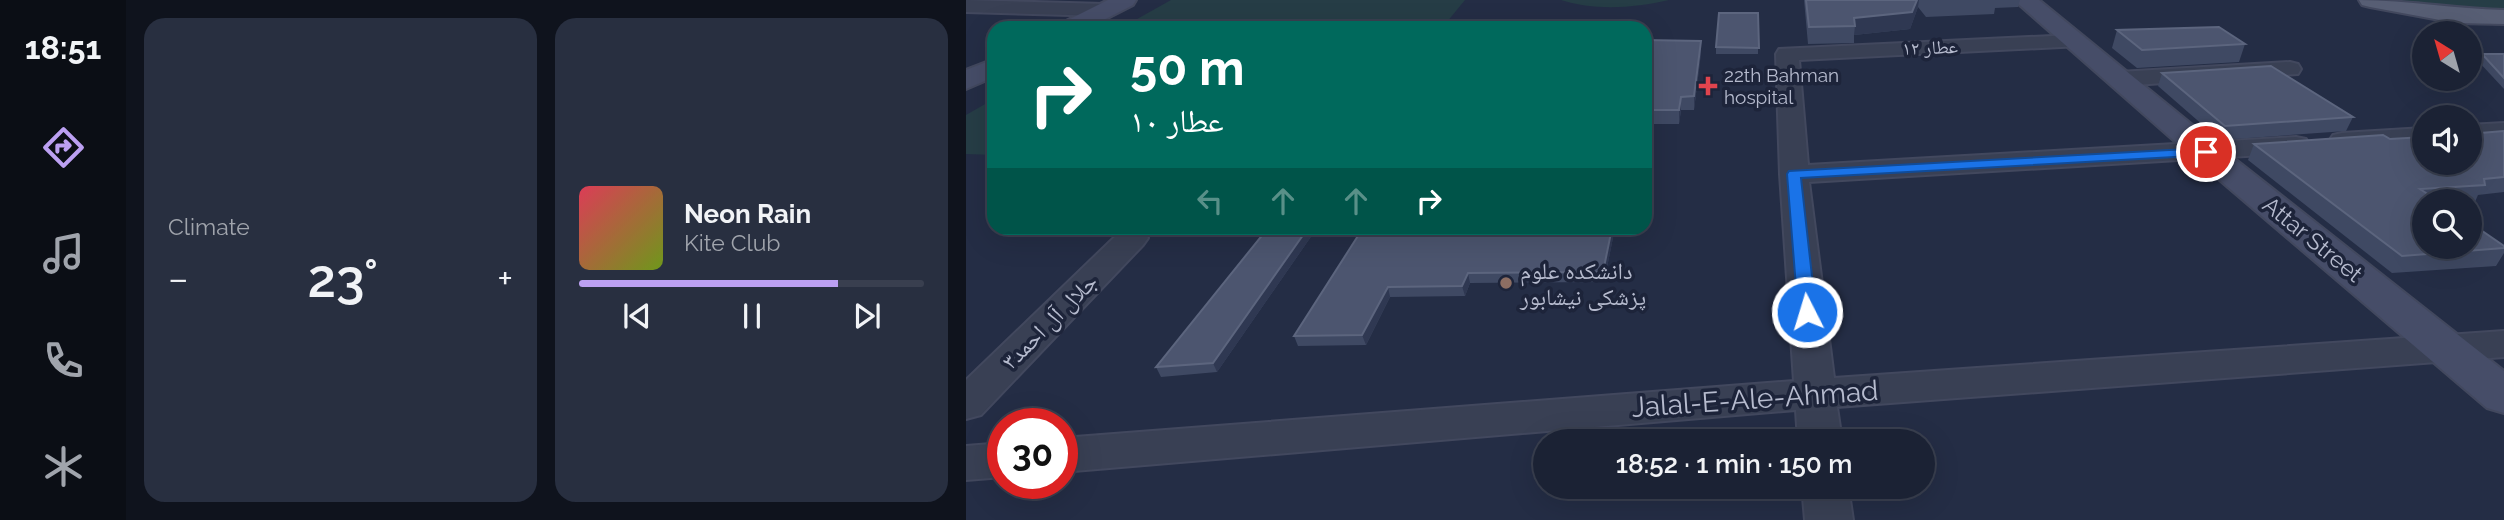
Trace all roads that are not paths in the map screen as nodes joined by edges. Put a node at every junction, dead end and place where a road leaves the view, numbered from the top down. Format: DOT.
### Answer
graph roads {
  1 [pos="2025,0"];
  2 [pos="2370,0"];
  3 [pos="1115,5"];
  4 [pos="966,6"];
  5 [pos="2419,11"];
  6 [pos="2504,17"];
  7 [pos="1084,21"];
  8 [pos="2504,38"];
  9 [pos="2073,41"];
  10 [pos="2290,69"];
  11 [pos="987,70"];
  12 [pos="2119,79"];
  13 [pos="966,81"];
  14 [pos="2504,131"];
  15 [pos="2482,132"];
  16 [pos="2412,137"];
  17 [pos="2206,152"];
  18 [pos="1794,174"];
  19 [pos="1132,238"];
  20 [pos="2504,344"];
  21 [pos="2447,350"];
  22 [pos="1815,394"];
  23 [pos="2504,396"];
  24 [pos="966,404"];
  25 [pos="1819,429"];
  26 [pos="1078,454"];
  27 [pos="987,461"];
  28 [pos="966,463"];
  29 [pos="1827,499"];
  30 [pos="1829,520"];
  1 -- 9 [label="street, Attar Street"];
  2 -- 5 [label="main road"];
  3 -- 4 [label="street"];
  3 -- 7 [label="street"];
  5 -- 6 [label="main road"];
  5 -- 8 [label="main road"];
  9 -- 12 [label="street, Attar Street"];
  9 -- 18 [label="street, عطار ۱۲"];
  10 -- 12 [label="street"];
  11 -- 13 [label="street"];
  12 -- 17 [label="street, Attar Street"];
  14 -- 15 [label="street"];
  16 -- 17 [label="street"];
  17 -- 18 [label="street"];
  17 -- 21 [label="street, Attar Street"];
  18 -- 22 [label="street"];
  19 -- 24 [label="street, جلال آل احمد۳"];
  20 -- 21 [label="street, Jalal-E-Ale-Ahmad"];
  21 -- 22 [label="street, Jalal-E-Ale-Ahmad"];
  21 -- 23 [label="street, Attar Street"];
  22 -- 25 [label="street"];
  22 -- 26 [label="street, Jalal-E-Ale-Ahmad"];
  27 -- 28 [label="street"];
  29 -- 30 [label="street"];
}
